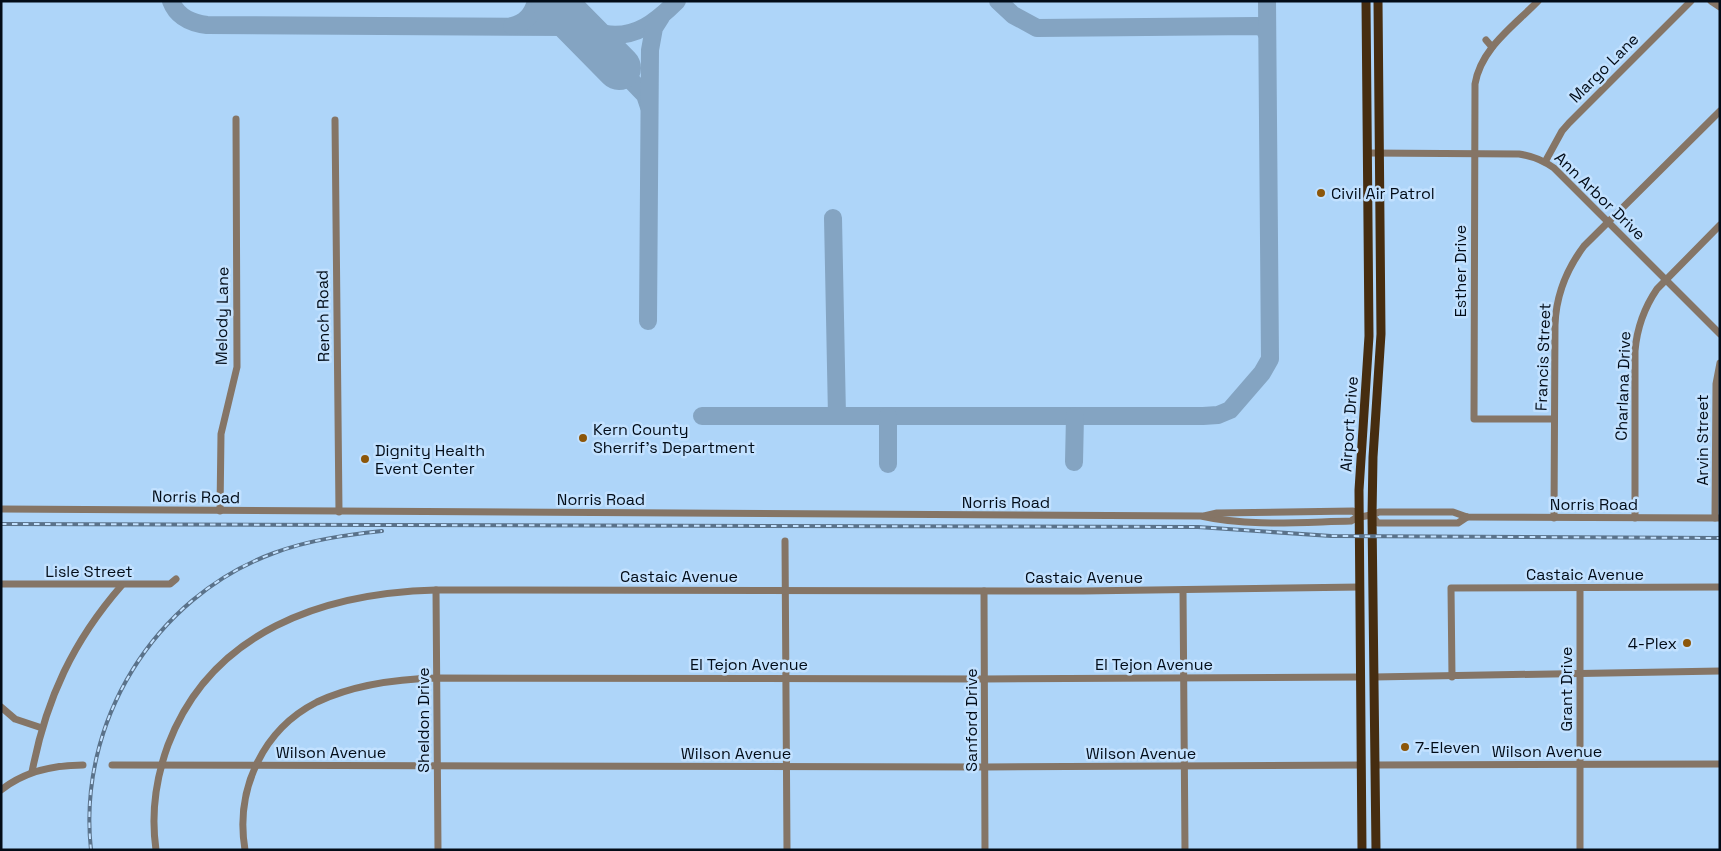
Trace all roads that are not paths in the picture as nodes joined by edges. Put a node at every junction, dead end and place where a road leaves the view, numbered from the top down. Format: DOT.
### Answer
graph roads {
  1 [pos="1366,1"];
  2 [pos="1378,1"];
  3 [pos="1538,1"];
  4 [pos="1691,1"];
  5 [pos="1712,1"];
  6 [pos="1720,7"];
  7 [pos="1486,40"];
  8 [pos="1492,47"];
  9 [pos="1720,111"];
  10 [pos="236,119"];
  11 [pos="335,120"];
  12 [pos="1368,153"];
  13 [pos="1380,153"];
  14 [pos="1474,154"];
  15 [pos="1545,162"];
  16 [pos="1608,222"];
  17 [pos="1720,225"];
  18 [pos="1665,279"];
  19 [pos="1720,334"];
  20 [pos="1720,363"];
  21 [pos="1554,419"];
  22 [pos="1,509"];
  23 [pos="220,511"];
  24 [pos="339,512"];
  25 [pos="1359,516"];
  26 [pos="1372,516"];
  27 [pos="1467,517"];
  28 [pos="1554,518"];
  29 [pos="1635,518"];
  30 [pos="1718,518"];
  31 [pos="785,541"];
  32 [pos="176,580"];
  33 [pos="1,584"];
  34 [pos="122,584"];
  35 [pos="1360,587"];
  36 [pos="1580,588"];
  37 [pos="1720,588"];
  38 [pos="436,590"];
  39 [pos="786,590"];
  40 [pos="1183,590"];
  41 [pos="984,591"];
  42 [pos="1720,671"];
  43 [pos="1579,673"];
  44 [pos="1360,677"];
  45 [pos="1374,677"];
  46 [pos="1452,677"];
  47 [pos="437,678"];
  48 [pos="786,678"];
  49 [pos="1183,678"];
  50 [pos="984,679"];
  51 [pos="1,707"];
  52 [pos="42,728"];
  53 [pos="1580,764"];
  54 [pos="1720,764"];
  55 [pos="83,765"];
  56 [pos="112,765"];
  57 [pos="162,765"];
  58 [pos="1361,765"];
  59 [pos="1375,765"];
  60 [pos="255,766"];
  61 [pos="437,766"];
  62 [pos="1184,766"];
  63 [pos="787,767"];
  64 [pos="985,767"];
  65 [pos="32,772"];
  66 [pos="1,790"];
  67 [pos="156,850"];
  68 [pos="245,850"];
  69 [pos="438,850"];
  70 [pos="787,850"];
  71 [pos="986,850"];
  72 [pos="1185,850"];
  73 [pos="1362,850"];
  74 [pos="1376,850"];
  75 [pos="1580,850"];
  1 -- 12 [label="main road, Airport Drive"];
  2 -- 13 [label="main road, Airport Drive"];
  3 -- 8 [label="street, Esther Drive"];
  4 -- 15 [label="street, Margo Lane"];
  5 -- 6 [label="street"];
  7 -- 8 [label="street"];
  8 -- 14 [label="street, Esther Drive"];
  9 -- 16 [label="street, Francis Street"];
  10 -- 23 [label="street, Melody Lane"];
  11 -- 24 [label="street, Rench Road"];
  12 -- 13 [label="street, Ann Arbor Drive"];
  12 -- 25 [label="main road, Airport Drive"];
  13 -- 14 [label="street, Ann Arbor Drive"];
  13 -- 26 [label="main road, Airport Drive"];
  14 -- 15 [label="street, Ann Arbor Drive"];
  14 -- 21 [label="street, Esther Drive"];
  15 -- 16 [label="street, Ann Arbor Drive"];
  16 -- 18 [label="street, Ann Arbor Drive"];
  16 -- 21 [label="street, Francis Street"];
  17 -- 18 [label="street, Charlana Drive"];
  18 -- 19 [label="street, Ann Arbor Drive"];
  18 -- 29 [label="street, Charlana Drive"];
  20 -- 30 [label="street, Arvin Street"];
  21 -- 28 [label="street, Francis Street"];
  22 -- 23 [label="street, Norris Road"];
  23 -- 24 [label="street, Norris Road"];
  24 -- 25 [label="street, Norris Road"];
  25 -- 26 [label="street, Norris Road"];
  25 -- 35 [label="main road, Airport Drive"];
  26 -- 27 [label="street, Norris Road"];
  26 -- 27 [label="street, Norris Road"];
  26 -- 45 [label="main road, Airport Drive"];
  27 -- 28 [label="street, Norris Road"];
  28 -- 29 [label="street, Norris Road"];
  29 -- 30 [label="street, Norris Road"];
  31 -- 39 [label="street"];
  32 -- 34 [label="street, Lisle Street"];
  33 -- 34 [label="street, Lisle Street"];
  34 -- 52 [label="street"];
  35 -- 40 [label="street, Castaic Avenue"];
  35 -- 44 [label="main road, Airport Drive"];
  36 -- 37 [label="street, Castaic Avenue"];
  36 -- 43 [label="street, Grant Drive"];
  36 -- 46 [label="street, Castaic Avenue"];
  38 -- 39 [label="street, Castaic Avenue"];
  38 -- 47 [label="street, Sheldon Drive"];
  38 -- 57 [label="street, Castaic Avenue"];
  39 -- 41 [label="street, Castaic Avenue"];
  39 -- 48 [label="street"];
  40 -- 41 [label="street, Castaic Avenue"];
  40 -- 49 [label="street"];
  41 -- 50 [label="street, Sanford Drive"];
  42 -- 43 [label="street"];
  43 -- 46 [label="street"];
  43 -- 53 [label="street, Grant Drive"];
  44 -- 49 [label="street, El Tejon Avenue"];
  44 -- 58 [label="main road, Airport Drive"];
  45 -- 46 [label="street"];
  45 -- 59 [label="main road, Airport Drive"];
  47 -- 48 [label="street, El Tejon Avenue"];
  47 -- 60 [label="street, El Tejon Avenue"];
  47 -- 61 [label="street, Sheldon Drive"];
  48 -- 50 [label="street, El Tejon Avenue"];
  48 -- 63 [label="street"];
  49 -- 50 [label="street, El Tejon Avenue"];
  49 -- 62 [label="street"];
  50 -- 64 [label="street, Sanford Drive"];
  51 -- 52 [label="street"];
  52 -- 65 [label="street"];
  53 -- 54 [label="street, Wilson Avenue"];
  53 -- 59 [label="street, Wilson Avenue"];
  53 -- 75 [label="street, Grant Drive"];
  55 -- 65 [label="street"];
  56 -- 57 [label="street, Wilson Avenue"];
  57 -- 60 [label="street, Wilson Avenue"];
  57 -- 67 [label="street, Castaic Avenue"];
  58 -- 62 [label="street, Wilson Avenue"];
  58 -- 73 [label="main road, Airport Drive"];
  59 -- 74 [label="main road, Airport Drive"];
  60 -- 61 [label="street, Wilson Avenue"];
  60 -- 68 [label="street, El Tejon Avenue"];
  61 -- 63 [label="street, Wilson Avenue"];
  61 -- 69 [label="street, Sheldon Drive"];
  62 -- 64 [label="street, Wilson Avenue"];
  62 -- 72 [label="street"];
  63 -- 64 [label="street, Wilson Avenue"];
  63 -- 70 [label="street"];
  64 -- 71 [label="street, Sanford Drive"];
  65 -- 66 [label="street"];
}
